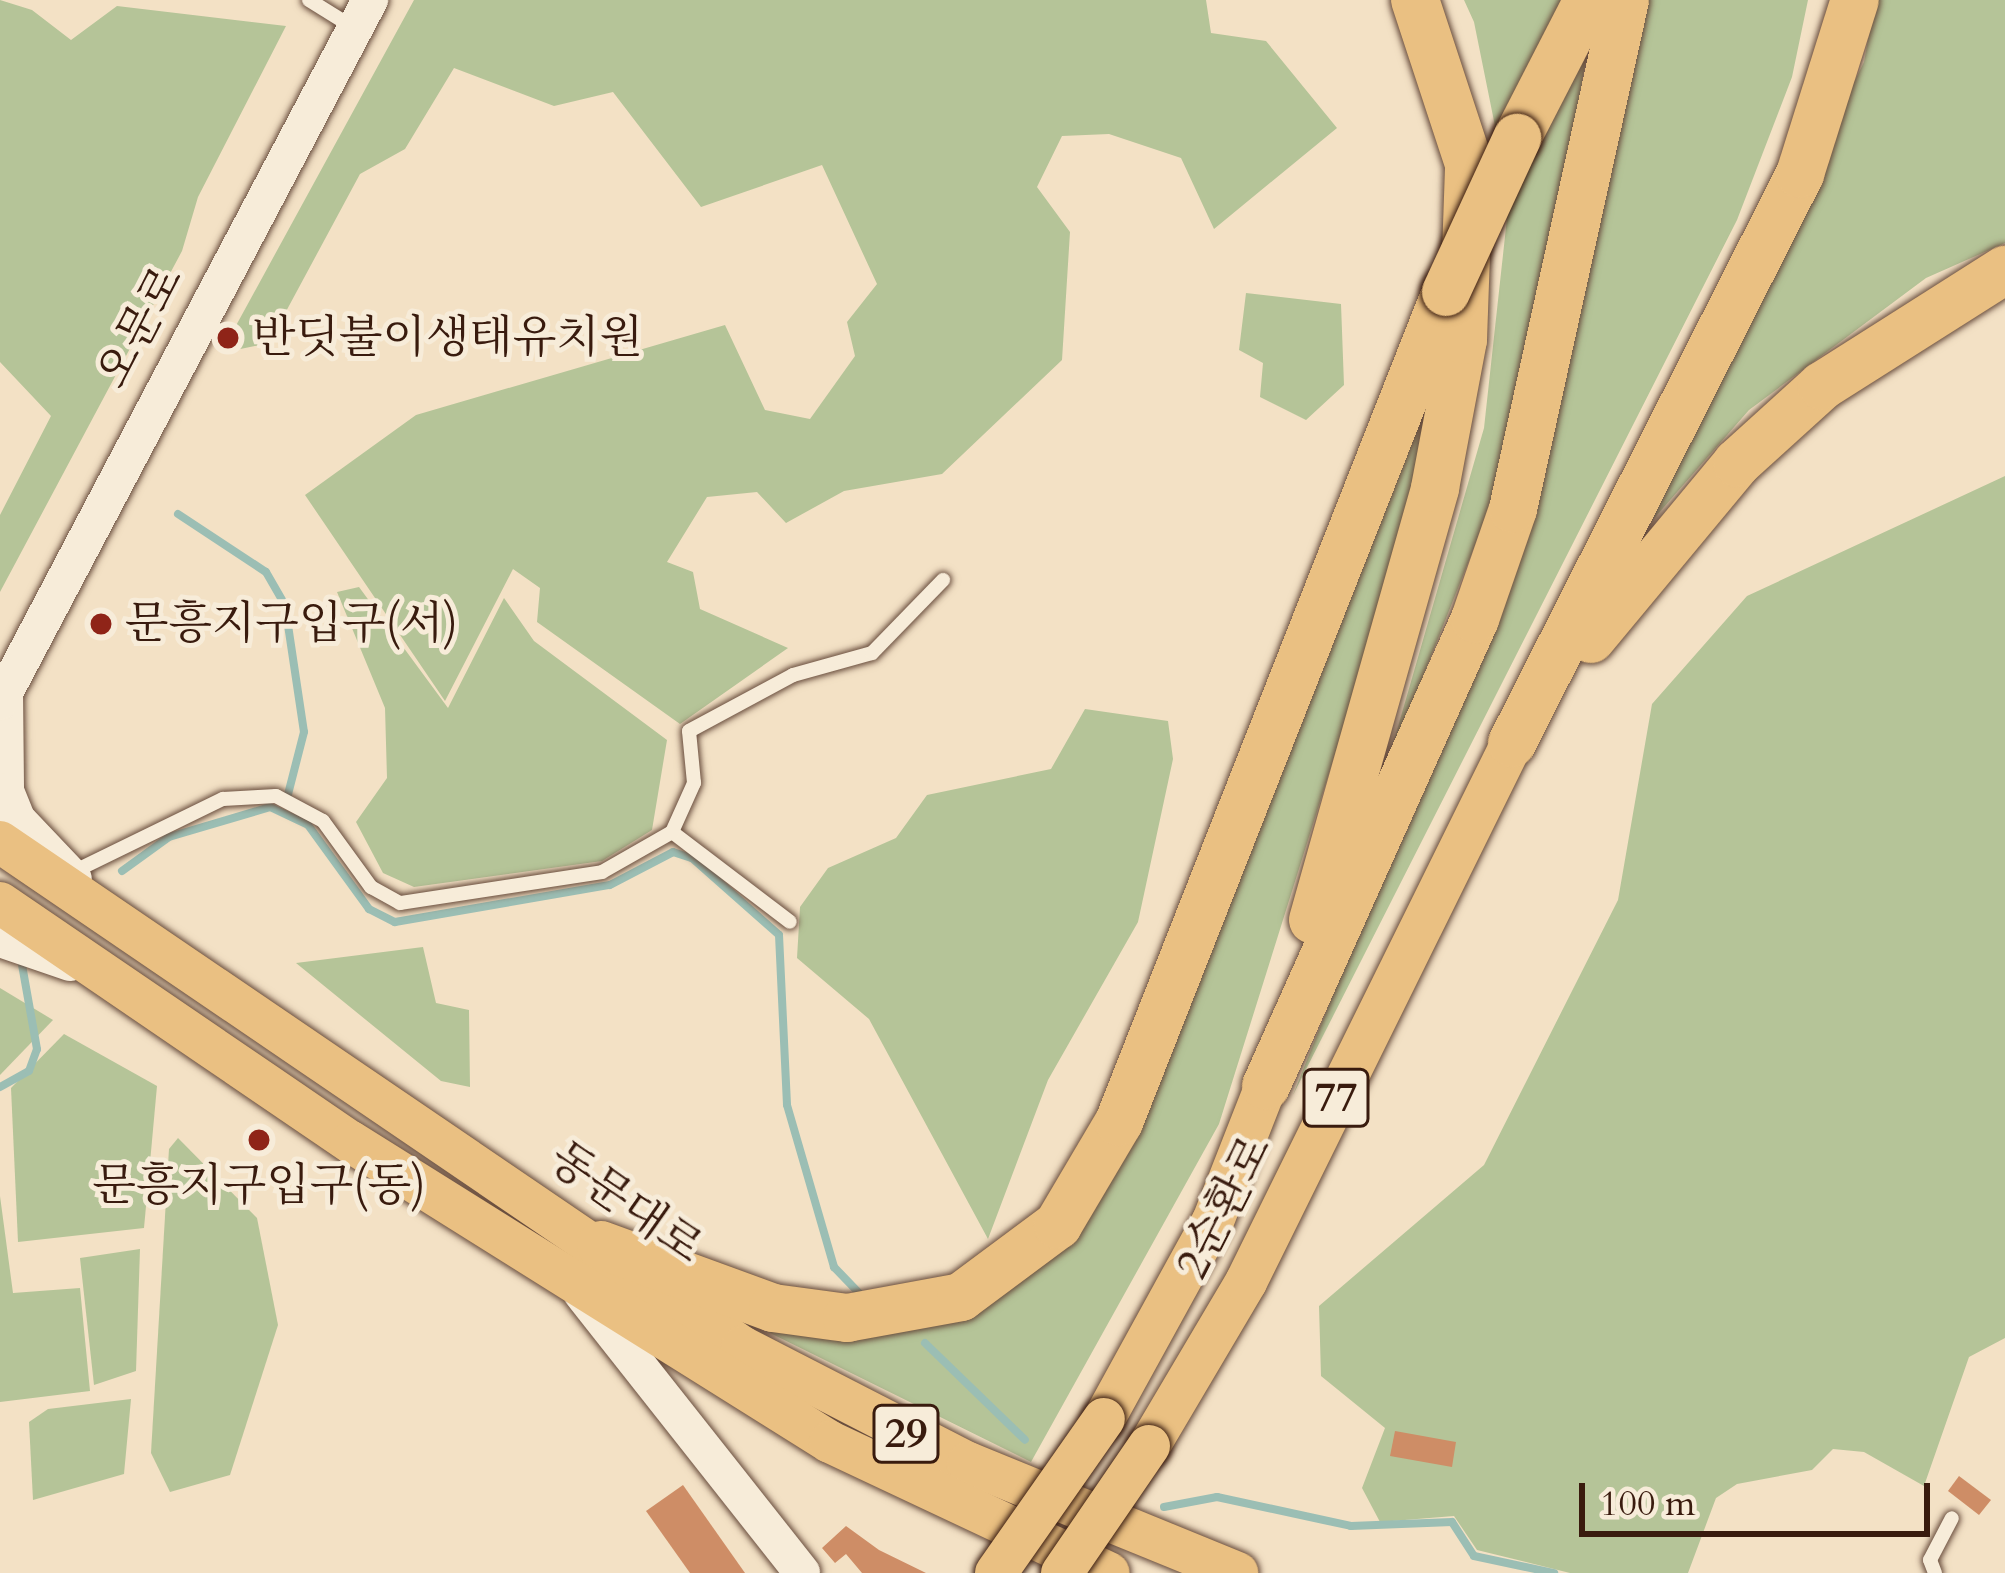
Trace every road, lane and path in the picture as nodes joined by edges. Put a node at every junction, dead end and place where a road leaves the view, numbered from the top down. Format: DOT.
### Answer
graph roads {
  1 [pos="309,0"];
  2 [pos="1415,0"];
  3 [pos="1588,0"];
  4 [pos="1624,0"];
  5 [pos="1855,0"];
  6 [pos="362,14"];
  7 [pos="2005,270"];
  8 [pos="943,580"];
  9 [pos="3,696"];
  10 [pos="1512,743"];
  11 [pos="672,832"];
  12 [pos="0,842"];
  13 [pos="69,874"];
  14 [pos="0,904"];
  15 [pos="113,920"];
  16 [pos="790,922"];
  17 [pos="0,939"];
  18 [pos="104,975"];
  19 [pos="1266,1086"];
  20 [pos="583,1260"];
  21 [pos="1952,1519"];
  22 [pos="802,1573"];
  23 [pos="997,1573"];
  24 [pos="1062,1573"];
  25 [pos="1109,1573"];
  26 [pos="1237,1573"];
  27 [pos="1935,1573"];
  1 -- 6 [label="lane"];
  2 -- 19 [label="highway"];
  3 -- 20 [label="highway, bridge"];
  4 -- 19 [label="highway"];
  5 -- 10 [label="highway"];
  6 -- 9 [label="main road, 오문로"];
  7 -- 10 [label="highway"];
  8 -- 11 [label="lane"];
  9 -- 13 [label="main road"];
  10 -- 24 [label="main road, 2순환로 / 77, bridge"];
  11 -- 13 [label="lane"];
  11 -- 16 [label="lane"];
  12 -- 15 [label="main road, 동문대로 / 29"];
  13 -- 15 [label="main road"];
  14 -- 18 [label="main road, 동문대로 / 29"];
  15 -- 20 [label="main road, 동문대로 / 29"];
  17 -- 18 [label="main road"];
  18 -- 20 [label="main road, 동문대로 / 29"];
  19 -- 23 [label="main road, 2순환로 / 77, bridge"];
  20 -- 22 [label="main road, 동문대로"];
  20 -- 25 [label="main road, 동문대로 / 29"];
  20 -- 26 [label="main road, 동문대로 / 29"];
  21 -- 27 [label="lane"];
}
